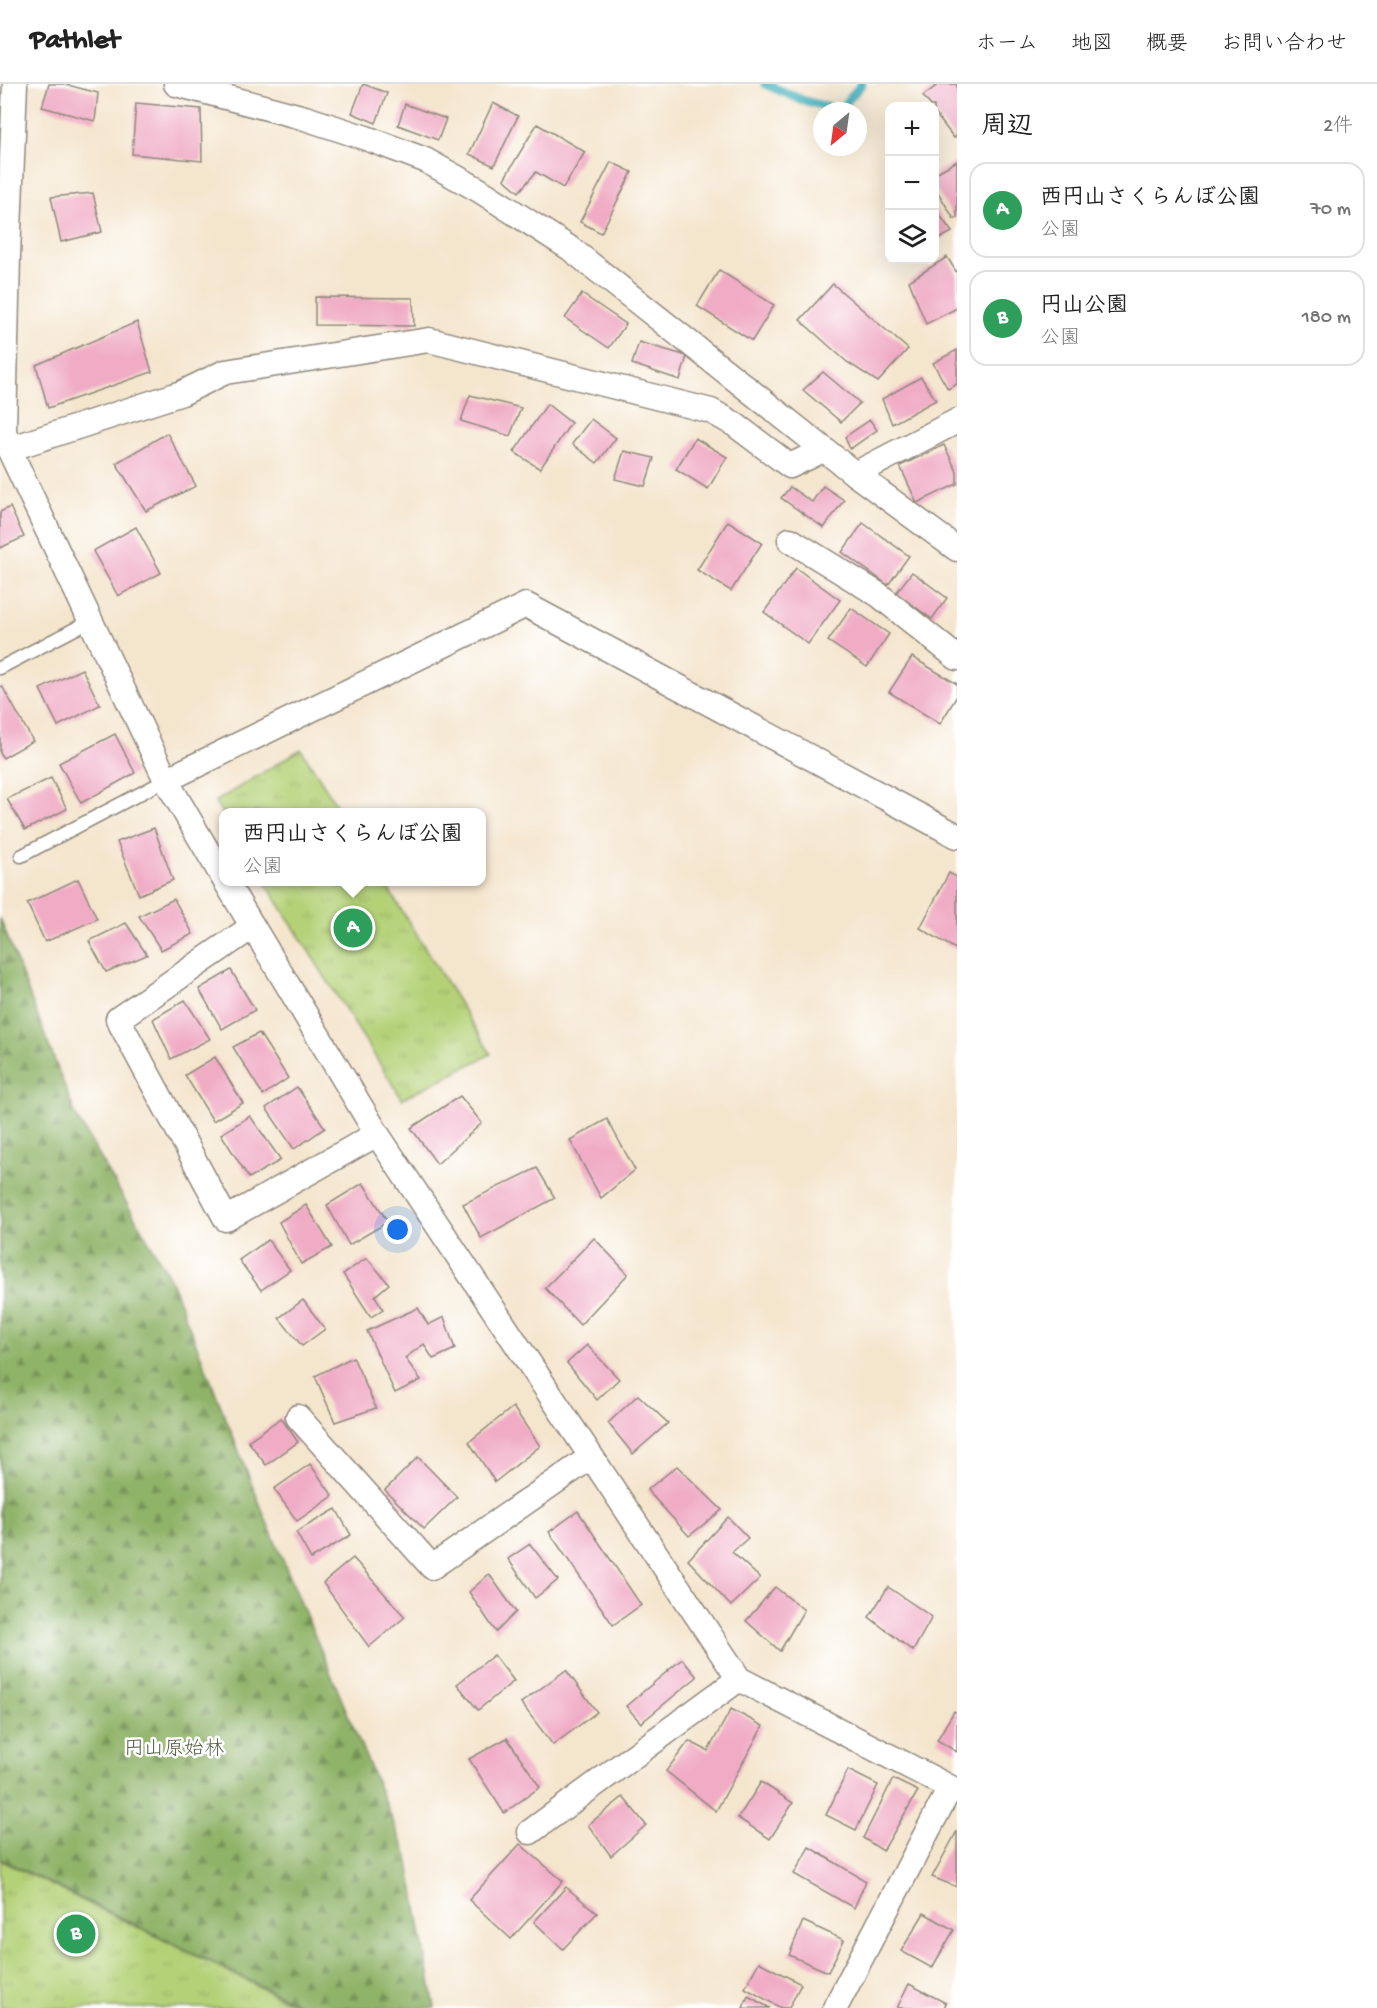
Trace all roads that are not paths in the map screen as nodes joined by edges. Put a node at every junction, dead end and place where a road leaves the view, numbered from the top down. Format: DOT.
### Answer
graph roads {
  1 [pos="15,84"];
  2 [pos="176,84"];
  3 [pos="4,257"];
  4 [pos="957,421"];
  5 [pos="823,450"];
  6 [pos="4,452"];
  7 [pos="855,474"];
  8 [pos="790,540"];
  9 [pos="957,549"];
  10 [pos="90,621"];
  11 [pos="957,658"];
  12 [pos="0,668"];
  13 [pos="166,780"];
  14 [pos="957,836"];
  15 [pos="21,856"];
  16 [pos="219,870"];
  17 [pos="228,886"];
  18 [pos="252,927"];
  19 [pos="376,1134"];
  20 [pos="298,1417"];
  21 [pos="591,1457"];
  22 [pos="739,1679"];
  23 [pos="953,1790"];
  24 [pos="530,1832"];
  25 [pos="835,2008"];
  1 -- 3 [label="street"];
  2 -- 5 [label="street"];
  3 -- 6 [label="street"];
  4 -- 7 [label="street"];
  5 -- 6 [label="street"];
  5 -- 7 [label="street"];
  6 -- 10 [label="street"];
  7 -- 9 [label="street"];
  8 -- 11 [label="street"];
  10 -- 12 [label="lane"];
  10 -- 13 [label="street"];
  13 -- 14 [label="street"];
  13 -- 15 [label="lane"];
  13 -- 16 [label="street"];
  17 -- 18 [label="street"];
  18 -- 19 [label="street"];
  18 -- 19 [label="street"];
  19 -- 21 [label="street"];
  20 -- 21 [label="street"];
  21 -- 22 [label="street"];
  22 -- 23 [label="street"];
  22 -- 24 [label="street"];
  23 -- 25 [label="street"];
}
